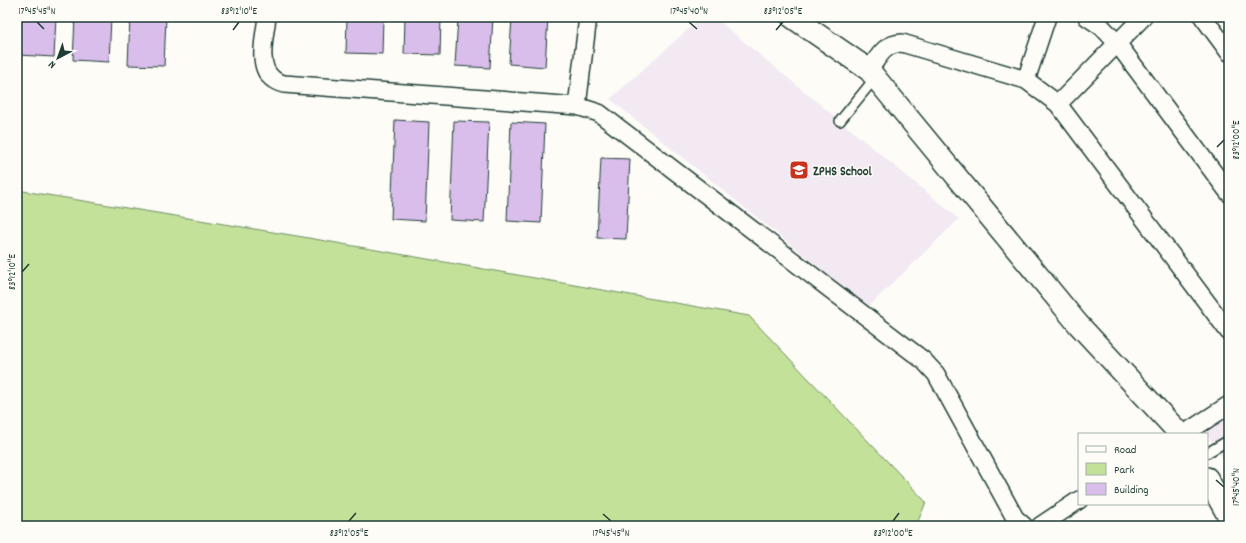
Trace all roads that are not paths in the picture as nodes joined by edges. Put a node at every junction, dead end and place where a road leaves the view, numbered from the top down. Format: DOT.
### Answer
graph roads {
  1 [pos="267,17"];
  2 [pos="588,17"];
  3 [pos="792,17"];
  4 [pos="1047,17"];
  5 [pos="1087,17"];
  6 [pos="1143,17"];
  7 [pos="1202,17"];
  8 [pos="1117,43"];
  9 [pos="1229,52"];
  10 [pos="872,74"];
  11 [pos="1026,80"];
  12 [pos="1058,104"];
  13 [pos="577,106"];
  14 [pos="840,121"];
  15 [pos="1229,193"];
  16 [pos="1229,332"];
  17 [pos="1229,405"];
  18 [pos="1179,433"];
  19 [pos="1186,433"];
  20 [pos="1229,440"];
  21 [pos="1208,452"];
  22 [pos="1208,480"];
  23 [pos="1078,501"];
  24 [pos="1229,517"];
  25 [pos="1023,526"];
  26 [pos="1040,526"];
  1 -- 13 [label="street"];
  2 -- 13 [label="street"];
  3 -- 10 [label="street"];
  4 -- 11 [label="street"];
  5 -- 8 [label="street"];
  6 -- 8 [label="street"];
  7 -- 9 [label="street"];
  8 -- 12 [label="street"];
  8 -- 15 [label="street"];
  10 -- 11 [label="street"];
  10 -- 14 [label="lane"];
  10 -- 18 [label="street"];
  11 -- 12 [label="street"];
  12 -- 16 [label="street"];
  13 -- 25 [label="street"];
  17 -- 19 [label="street"];
  20 -- 21 [label="lane"];
  22 -- 24 [label="street"];
  23 -- 26 [label="street"];
}
